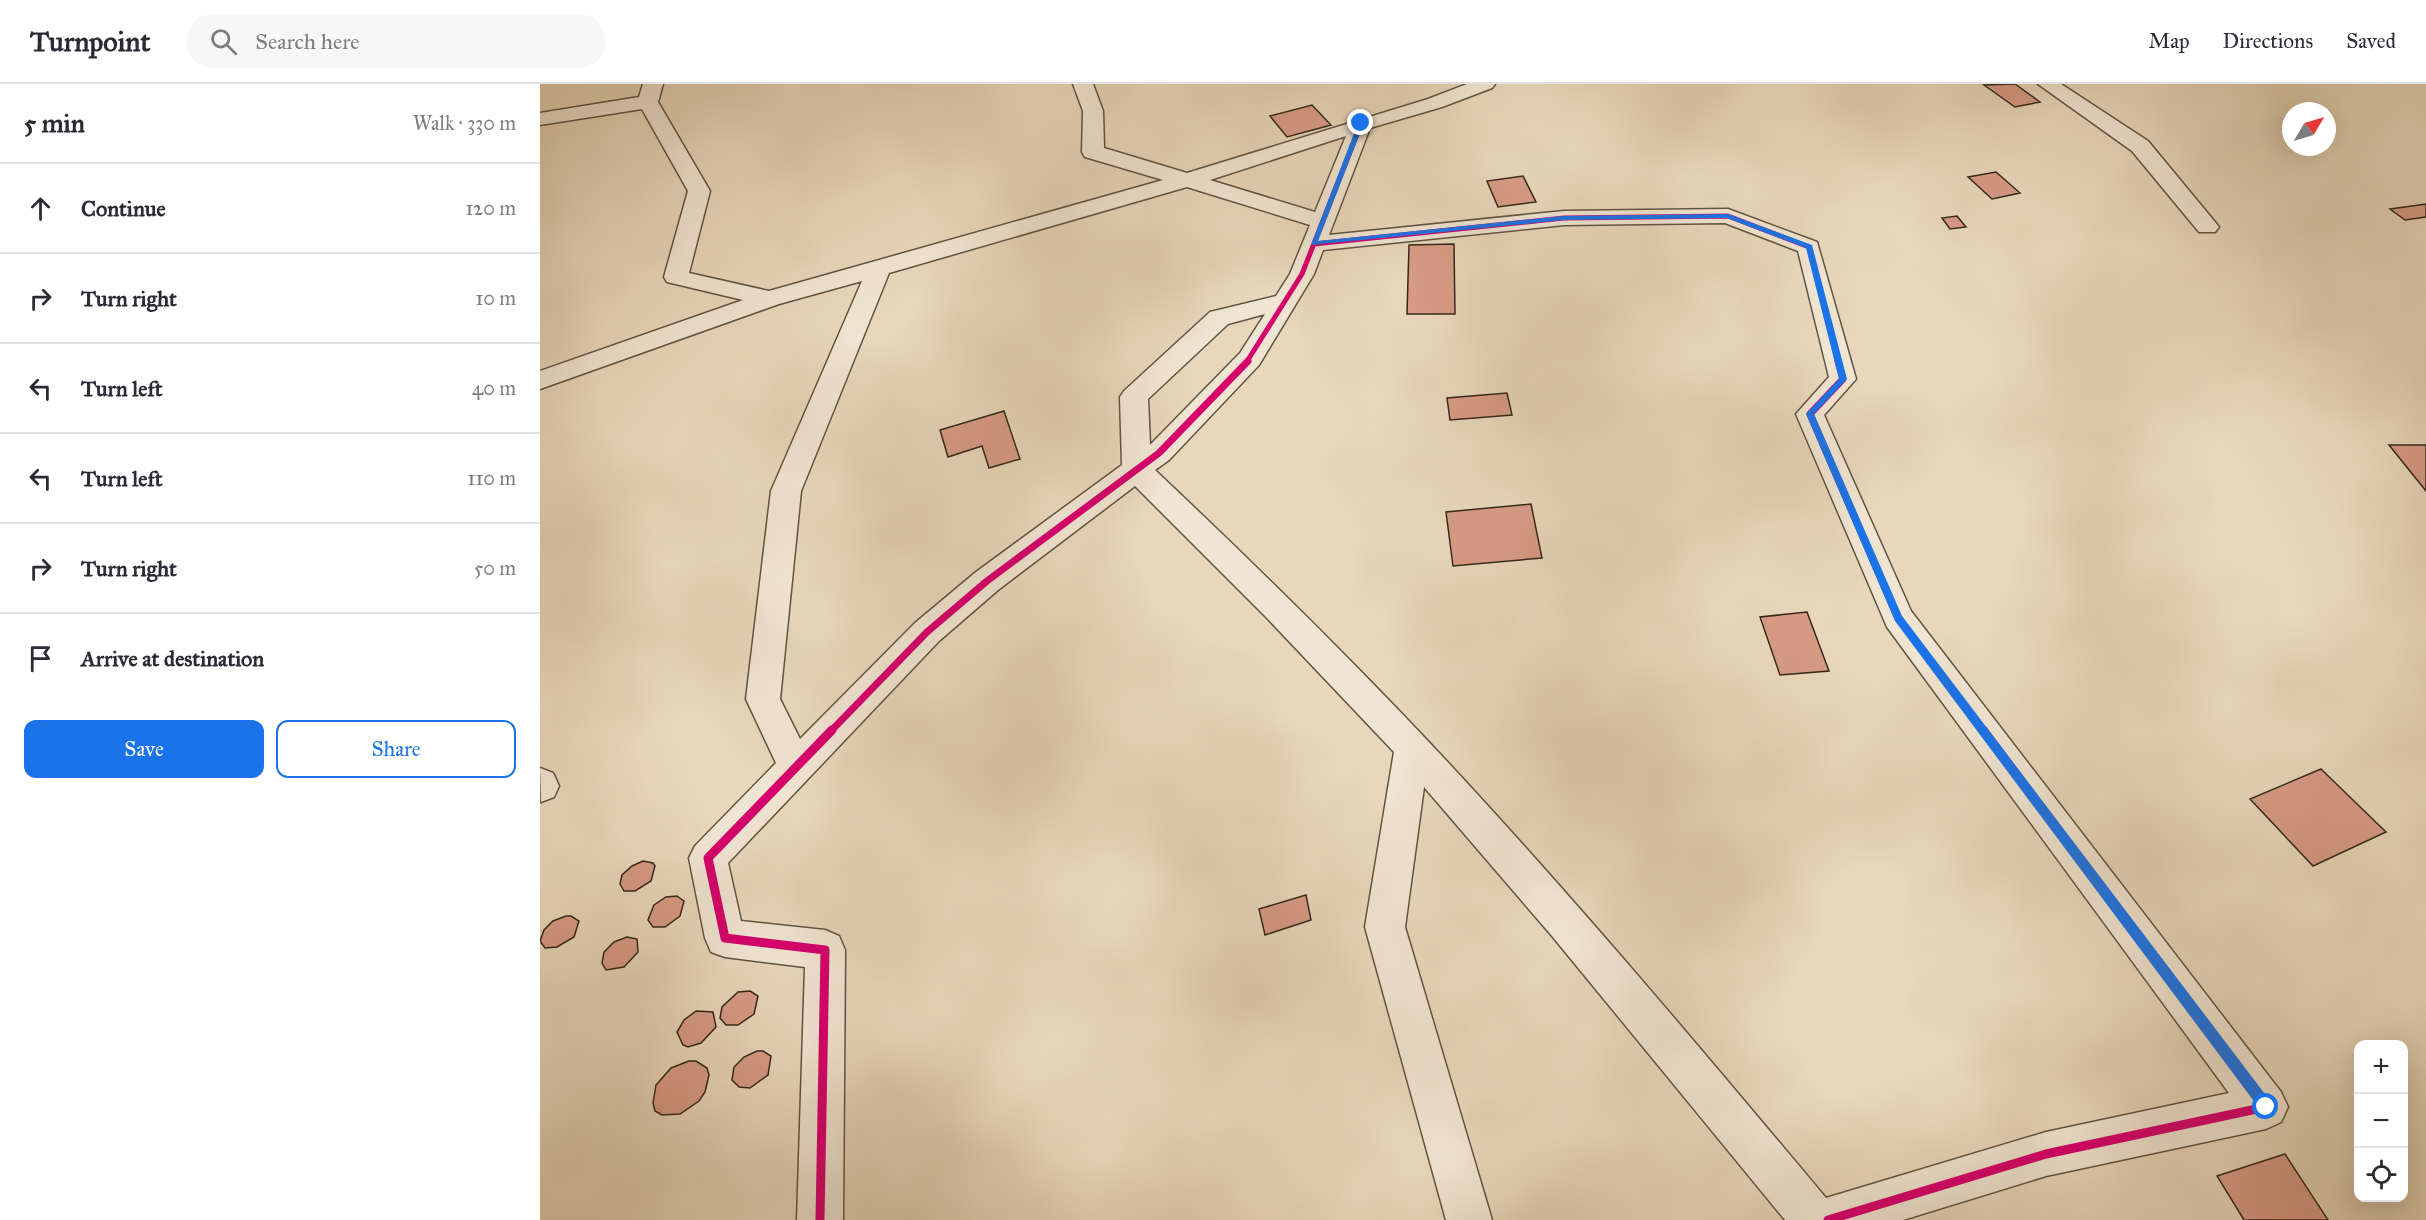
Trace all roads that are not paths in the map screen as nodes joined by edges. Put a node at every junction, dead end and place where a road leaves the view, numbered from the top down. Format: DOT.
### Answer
graph roads {
  1 [pos="1083,84"];
  2 [pos="2049,84"];
  3 [pos="1471,86"];
  4 [pos="650,93"];
  5 [pos="540,119"];
  6 [pos="1361,123"];
  7 [pos="1188,180"];
  8 [pos="2207,227"];
  9 [pos="1318,232"];
  10 [pos="879,268"];
  11 [pos="770,299"];
  12 [pos="1284,302"];
  13 [pos="540,380"];
  14 [pos="1137,470"];
  15 [pos="1412,748"];
  16 [pos="796,768"];
  17 [pos="820,1220"];
  18 [pos="1469,1220"];
  19 [pos="1815,1220"];
  20 [pos="1828,1220"];
  1 -- 7 [label="street"];
  2 -- 8 [label="street"];
  3 -- 6 [label="street"];
  4 -- 5 [label="street"];
  4 -- 11 [label="street"];
  6 -- 7 [label="street"];
  6 -- 9 [label="street"];
  7 -- 9 [label="street"];
  7 -- 10 [label="street"];
  9 -- 12 [label="street"];
  9 -- 20 [label="street"];
  10 -- 11 [label="street"];
  10 -- 16 [label="street"];
  11 -- 13 [label="street"];
  12 -- 14 [label="street"];
  12 -- 14 [label="street"];
  14 -- 15 [label="street"];
  14 -- 16 [label="street"];
  15 -- 18 [label="street"];
  15 -- 19 [label="street"];
  16 -- 17 [label="street"];
}
